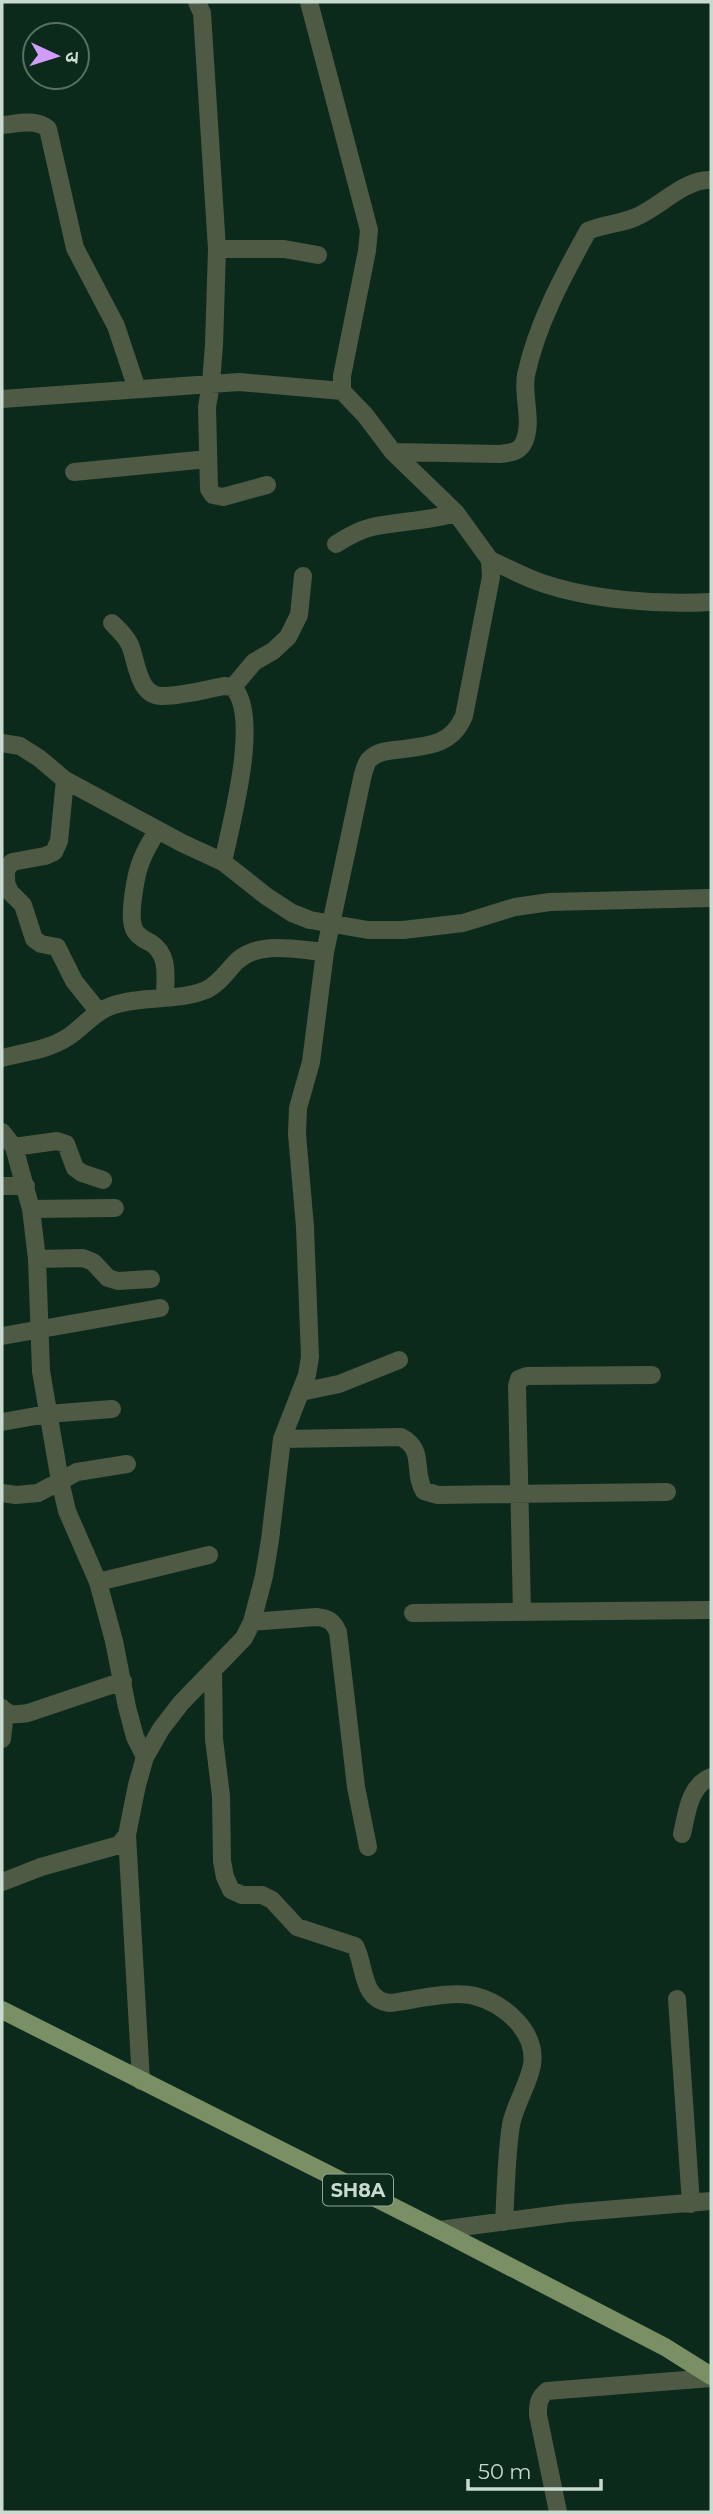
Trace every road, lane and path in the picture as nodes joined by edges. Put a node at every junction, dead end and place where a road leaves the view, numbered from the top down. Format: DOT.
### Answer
graph roads {
  1 [pos="197,2"];
  2 [pos="313,4"];
  3 [pos="2,125"];
  4 [pos="711,180"];
  5 [pos="217,249"];
  6 [pos="318,254"];
  7 [pos="211,383"];
  8 [pos="137,389"];
  9 [pos="342,391"];
  10 [pos="2,399"];
  11 [pos="393,453"];
  12 [pos="208,459"];
  13 [pos="74,472"];
  14 [pos="267,485"];
  15 [pos="456,513"];
  16 [pos="336,544"];
  17 [pos="490,559"];
  18 [pos="303,576"];
  19 [pos="711,602"];
  20 [pos="112,623"];
  21 [pos="233,687"];
  22 [pos="2,743"];
  23 [pos="65,780"];
  24 [pos="158,830"];
  25 [pos="223,862"];
  26 [pos="711,898"];
  27 [pos="330,924"];
  28 [pos="325,952"];
  29 [pos="164,998"];
  30 [pos="99,1011"];
  31 [pos="2,1058"];
  32 [pos="2,1132"];
  33 [pos="14,1147"];
  34 [pos="103,1180"];
  35 [pos="2,1186"];
  36 [pos="26,1186"];
  37 [pos="115,1208"];
  38 [pos="31,1209"];
  39 [pos="37,1259"];
  40 [pos="151,1279"];
  41 [pos="160,1308"];
  42 [pos="38,1331"];
  43 [pos="2,1336"];
  44 [pos="399,1360"];
  45 [pos="652,1375"];
  46 [pos="300,1392"];
  47 [pos="112,1409"];
  48 [pos="47,1414"];
  49 [pos="2,1422"];
  50 [pos="282,1439"];
  51 [pos="127,1464"];
  52 [pos="60,1481"];
  53 [pos="667,1492"];
  54 [pos="2,1493"];
  55 [pos="518,1494"];
  56 [pos="209,1555"];
  57 [pos="98,1582"];
  58 [pos="711,1610"];
  59 [pos="522,1612"];
  60 [pos="413,1614"];
  61 [pos="252,1622"];
  62 [pos="213,1670"];
  63 [pos="123,1681"];
  64 [pos="3,1710"];
  65 [pos="2,1739"];
  66 [pos="145,1757"];
  67 [pos="711,1777"];
  68 [pos="682,1834"];
  69 [pos="127,1835"];
  70 [pos="368,1847"];
  71 [pos="2,1882"];
  72 [pos="677,1998"];
  73 [pos="2,2010"];
  74 [pos="141,2081"];
  75 [pos="711,2201"];
  76 [pos="691,2204"];
  77 [pos="504,2222"];
  78 [pos="439,2230"];
  79 [pos="711,2377"];
  80 [pos="558,2512"];
  1 -- 5 [label="street"];
  2 -- 9 [label="street"];
  3 -- 8 [label="street"];
  4 -- 11 [label="street"];
  5 -- 6 [label="street"];
  5 -- 7 [label="street"];
  7 -- 8 [label="street"];
  7 -- 9 [label="street"];
  7 -- 12 [label="street"];
  8 -- 10 [label="street"];
  9 -- 11 [label="street"];
  11 -- 15 [label="street"];
  12 -- 13 [label="street"];
  12 -- 14 [label="street"];
  15 -- 16 [label="street"];
  15 -- 17 [label="street"];
  17 -- 19 [label="street"];
  17 -- 27 [label="street"];
  18 -- 21 [label="street"];
  20 -- 21 [label="street"];
  21 -- 25 [label="street"];
  22 -- 23 [label="street"];
  23 -- 24 [label="street"];
  23 -- 30 [label="street"];
  24 -- 25 [label="street"];
  24 -- 29 [label="street"];
  25 -- 27 [label="street"];
  26 -- 27 [label="street"];
  27 -- 28 [label="street"];
  28 -- 29 [label="street"];
  28 -- 46 [label="street"];
  29 -- 30 [label="street"];
  30 -- 31 [label="street"];
  32 -- 33 [label="street"];
  33 -- 34 [label="street"];
  33 -- 36 [label="street"];
  35 -- 36 [label="street"];
  36 -- 38 [label="street"];
  37 -- 38 [label="street"];
  38 -- 39 [label="street"];
  39 -- 40 [label="street"];
  39 -- 42 [label="street"];
  41 -- 42 [label="street"];
  42 -- 43 [label="street"];
  42 -- 48 [label="street"];
  44 -- 46 [label="street"];
  45 -- 55 [label="street"];
  46 -- 50 [label="street"];
  47 -- 48 [label="street"];
  48 -- 49 [label="street"];
  48 -- 52 [label="street"];
  50 -- 55 [label="street"];
  50 -- 61 [label="street"];
  51 -- 52 [label="street"];
  52 -- 54 [label="street"];
  52 -- 57 [label="street"];
  53 -- 55 [label="street"];
  55 -- 59 [label="street"];
  56 -- 57 [label="street"];
  57 -- 63 [label="street"];
  58 -- 59 [label="street"];
  59 -- 60 [label="street"];
  61 -- 62 [label="street"];
  61 -- 70 [label="street"];
  62 -- 66 [label="street"];
  62 -- 77 [label="street"];
  63 -- 64 [label="street"];
  63 -- 66 [label="street"];
  64 -- 65 [label="street"];
  66 -- 69 [label="street"];
  67 -- 68 [label="street"];
  69 -- 71 [label="street"];
  69 -- 74 [label="street"];
  72 -- 76 [label="street"];
  73 -- 74 [label="main road, SH8A"];
  74 -- 78 [label="main road, SH8A"];
  75 -- 76 [label="street"];
  76 -- 77 [label="street"];
  77 -- 78 [label="street"];
  78 -- 79 [label="main road, SH8A"];
  79 -- 80 [label="street"];
}
